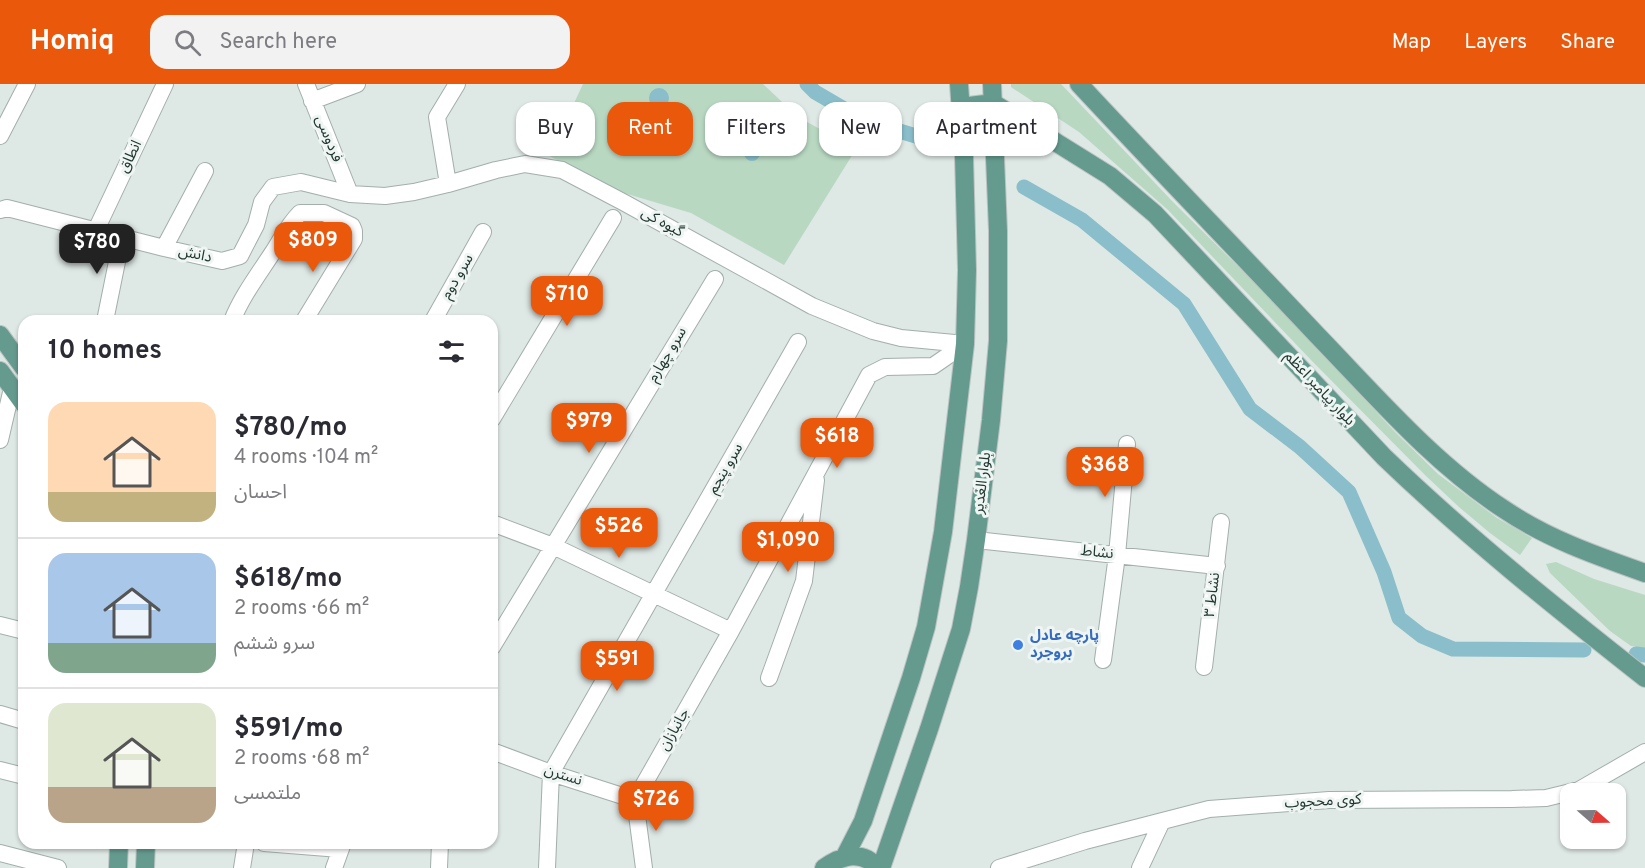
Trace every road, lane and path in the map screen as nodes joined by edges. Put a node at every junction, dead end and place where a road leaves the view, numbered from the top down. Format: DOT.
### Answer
graph roads {
  1 [pos="27,84"];
  2 [pos="165,84"];
  3 [pos="306,84"];
  4 [pos="357,84"];
  5 [pos="959,84"];
  6 [pos="992,84"];
  7 [pos="1079,84"];
  8 [pos="453,86"];
  9 [pos="312,101"];
  10 [pos="961,102"];
  11 [pos="993,102"];
  12 [pos="0,136"];
  13 [pos="1058,144"];
  14 [pos="964,156"];
  15 [pos="995,156"];
  16 [pos="204,171"];
  17 [pos="448,184"];
  18 [pos="350,194"];
  19 [pos="0,210"];
  20 [pos="613,218"];
  21 [pos="96,230"];
  22 [pos="483,232"];
  23 [pos="122,237"];
  24 [pos="164,249"];
  25 [pos="240,256"];
  26 [pos="263,267"];
  27 [pos="714,279"];
  28 [pos="106,315"];
  29 [pos="235,315"];
  30 [pos="308,315"];
  31 [pos="436,315"];
  32 [pos="0,335"];
  33 [pos="798,342"];
  34 [pos="964,344"];
  35 [pos="18,360"];
  36 [pos="0,371"];
  37 [pos="12,388"];
  38 [pos="18,396"];
  39 [pos="498,409"];
  40 [pos="1,433"];
  41 [pos="1127,444"];
  42 [pos="817,470"];
  43 [pos="1221,522"];
  44 [pos="498,525"];
  45 [pos="976,540"];
  46 [pos="553,546"];
  47 [pos="1590,553"];
  48 [pos="1118,555"];
  49 [pos="1645,559"];
  50 [pos="1217,566"];
  51 [pos="1645,573"];
  52 [pos="653,595"];
  53 [pos="0,625"];
  54 [pos="18,630"];
  55 [pos="731,631"];
  56 [pos="498,637"];
  57 [pos="1103,660"];
  58 [pos="1204,667"];
  59 [pos="769,678"];
  60 [pos="1645,678"];
  61 [pos="0,714"];
  62 [pos="18,719"];
  63 [pos="1645,752"];
  64 [pos="498,753"];
  65 [pos="0,770"];
  66 [pos="551,773"];
  67 [pos="18,774"];
  68 [pos="634,800"];
  69 [pos="1162,821"];
  70 [pos="119,849"];
  71 [pos="146,849"];
  72 [pos="245,849"];
  73 [pos="341,849"];
  74 [pos="440,849"];
  75 [pos="844,858"];
  76 [pos="10,860"];
  77 [pos="1031,862"];
  78 [pos="58,868"];
  79 [pos="118,868"];
  80 [pos="145,868"];
  81 [pos="242,868"];
  82 [pos="334,868"];
  83 [pos="439,868"];
  84 [pos="547,868"];
  85 [pos="644,868"];
  86 [pos="824,868"];
  87 [pos="879,868"];
  88 [pos="999,868"];
  89 [pos="1140,868"];
  1 -- 12 [label="street"];
  2 -- 21 [label="street, انطاق"];
  3 -- 9 [label="street, فردوسی"];
  4 -- 9 [label="street"];
  5 -- 10 [label="main road"];
  6 -- 11 [label="main road, بلوار الغدیر"];
  7 -- 47 [label="main road"];
  8 -- 17 [label="street"];
  9 -- 18 [label="street, فردوسی"];
  13 -- 60 [label="main road, بلوار پیامبر اعظم"];
  14 -- 34 [label="main road"];
  15 -- 45 [label="main road, بلوار الغدیر"];
  16 -- 24 [label="street"];
  17 -- 18 [label="street, گیوه کی"];
  17 -- 34 [label="street, گیوه کی"];
  18 -- 25 [label="street"];
  19 -- 21 [label="street, دانش"];
  20 -- 39 [label="street"];
  21 -- 23 [label="street, دانش"];
  22 -- 31 [label="street, سرو دوم"];
  23 -- 24 [label="street, دانش"];
  23 -- 28 [label="street"];
  24 -- 25 [label="street, دانش"];
  25 -- 26 [label="street"];
  26 -- 29 [label="street"];
  26 -- 30 [label="street"];
  27 -- 46 [label="street, سرو چهارم"];
  32 -- 35 [label="main road"];
  33 -- 52 [label="street, سرو پنجم"];
  34 -- 42 [label="street, جانبازان"];
  34 -- 75 [label="main road"];
  36 -- 37 [label="main road"];
  37 -- 38 [label="main road"];
  37 -- 40 [label="street"];
  41 -- 48 [label="street"];
  42 -- 55 [label="street, جانبازان"];
  42 -- 59 [label="street"];
  43 -- 50 [label="street, نشاط ۳"];
  44 -- 46 [label="street"];
  45 -- 48 [label="street, نشاط"];
  45 -- 87 [label="main road, بلوار الغدیر"];
  46 -- 52 [label="street"];
  46 -- 56 [label="street, سرو چهارم"];
  47 -- 49 [label="main road"];
  47 -- 51 [label="main road"];
  48 -- 50 [label="street, نشاط"];
  48 -- 57 [label="street"];
  50 -- 58 [label="street, نشاط ۳"];
  52 -- 55 [label="street"];
  52 -- 66 [label="street, سرو پنجم"];
  53 -- 54 [label="street"];
  55 -- 68 [label="street, جانبازان"];
  61 -- 62 [label="street"];
  63 -- 69 [label="street, کوی محجوب"];
  64 -- 66 [label="street, نسترن"];
  65 -- 67 [label="street"];
  66 -- 68 [label="street, نسترن"];
  66 -- 84 [label="street"];
  68 -- 85 [label="street"];
  69 -- 77 [label="street, کوی محجوب"];
  69 -- 89 [label="street"];
  70 -- 79 [label="main road"];
  71 -- 80 [label="main road"];
  72 -- 81 [label="street"];
  73 -- 82 [label="street"];
  74 -- 83 [label="street"];
  75 -- 86 [label="main road"];
  75 -- 87 [label="main road"];
  76 -- 78 [label="street"];
  77 -- 88 [label="street, کوی محجوب"];
}
